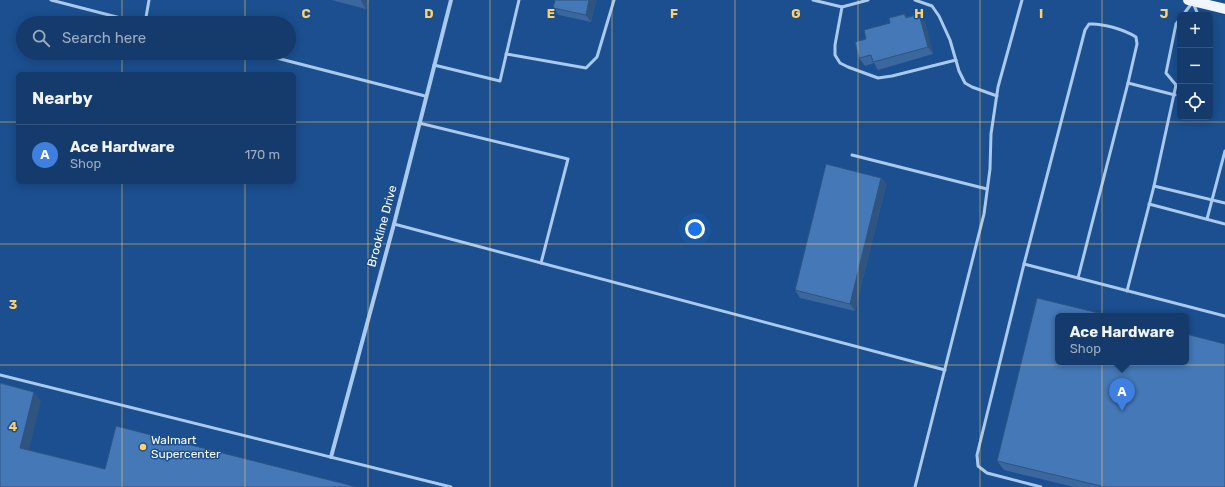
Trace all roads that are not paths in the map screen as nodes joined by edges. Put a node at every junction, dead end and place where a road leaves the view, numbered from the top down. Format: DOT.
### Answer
graph roads {
  1 [pos="51,0"];
  2 [pos="149,0"];
  3 [pos="451,0"];
  4 [pos="519,0"];
  5 [pos="614,0"];
  6 [pos="813,0"];
  7 [pos="868,0"];
  8 [pos="915,0"];
  9 [pos="1022,0"];
  10 [pos="1192,0"];
  11 [pos="842,7"];
  12 [pos="1225,9"];
  13 [pos="1185,12"];
  14 [pos="1197,12"];
  15 [pos="113,16"];
  16 [pos="146,16"];
  17 [pos="1177,23"];
  18 [pos="506,54"];
  19 [pos="284,60"];
  20 [pos="956,60"];
  21 [pos="434,65"];
  22 [pos="1128,83"];
  23 [pos="1177,83"];
  24 [pos="1177,87"];
  25 [pos="1174,95"];
  26 [pos="425,96"];
  27 [pos="997,96"];
  28 [pos="419,123"];
  29 [pos="1225,151"];
  30 [pos="852,155"];
  31 [pos="1154,186"];
  32 [pos="987,189"];
  33 [pos="1212,200"];
  34 [pos="1225,203"];
  35 [pos="1149,204"];
  36 [pos="1207,219"];
  37 [pos="394,224"];
  38 [pos="1225,224"];
  39 [pos="541,263"];
  40 [pos="1024,264"];
  41 [pos="1078,278"];
  42 [pos="1128,291"];
  43 [pos="1225,316"];
  44 [pos="945,370"];
  45 [pos="0,375"];
  46 [pos="331,457"];
  47 [pos="451,487"];
  48 [pos="915,487"];
  49 [pos="1041,487"];
  1 -- 15 [label="lane"];
  2 -- 16 [label="lane"];
  3 -- 21 [label="street, Brookline Drive"];
  4 -- 18 [label="lane"];
  5 -- 18 [label="lane"];
  6 -- 11 [label="lane"];
  7 -- 11 [label="lane"];
  8 -- 20 [label="lane"];
  9 -- 27 [label="lane"];
  10 -- 12 [label="main road"];
  10 -- 13 [label="lane"];
  10 -- 14 [label="lane"];
  11 -- 20 [label="lane"];
  17 -- 23 [label="lane"];
  18 -- 21 [label="lane"];
  19 -- 26 [label="lane"];
  20 -- 27 [label="lane"];
  21 -- 26 [label="street, Brookline Drive"];
  22 -- 25 [label="lane"];
  22 -- 40 [label="lane"];
  22 -- 41 [label="lane"];
  24 -- 25 [label="lane"];
  25 -- 31 [label="lane"];
  26 -- 28 [label="street, Brookline Drive"];
  27 -- 32 [label="lane"];
  28 -- 37 [label="street, Brookline Drive"];
  28 -- 39 [label="lane"];
  29 -- 33 [label="lane"];
  30 -- 32 [label="lane"];
  31 -- 33 [label="lane"];
  31 -- 35 [label="lane"];
  32 -- 44 [label="lane"];
  33 -- 34 [label="lane"];
  33 -- 36 [label="lane"];
  35 -- 36 [label="lane"];
  35 -- 42 [label="lane"];
  36 -- 38 [label="lane"];
  37 -- 39 [label="lane"];
  37 -- 46 [label="street, Brookline Drive"];
  39 -- 44 [label="lane"];
  40 -- 41 [label="lane"];
  40 -- 49 [label="lane"];
  41 -- 42 [label="lane"];
  42 -- 43 [label="lane"];
  44 -- 48 [label="lane"];
  45 -- 46 [label="lane"];
  46 -- 47 [label="lane"];
}
